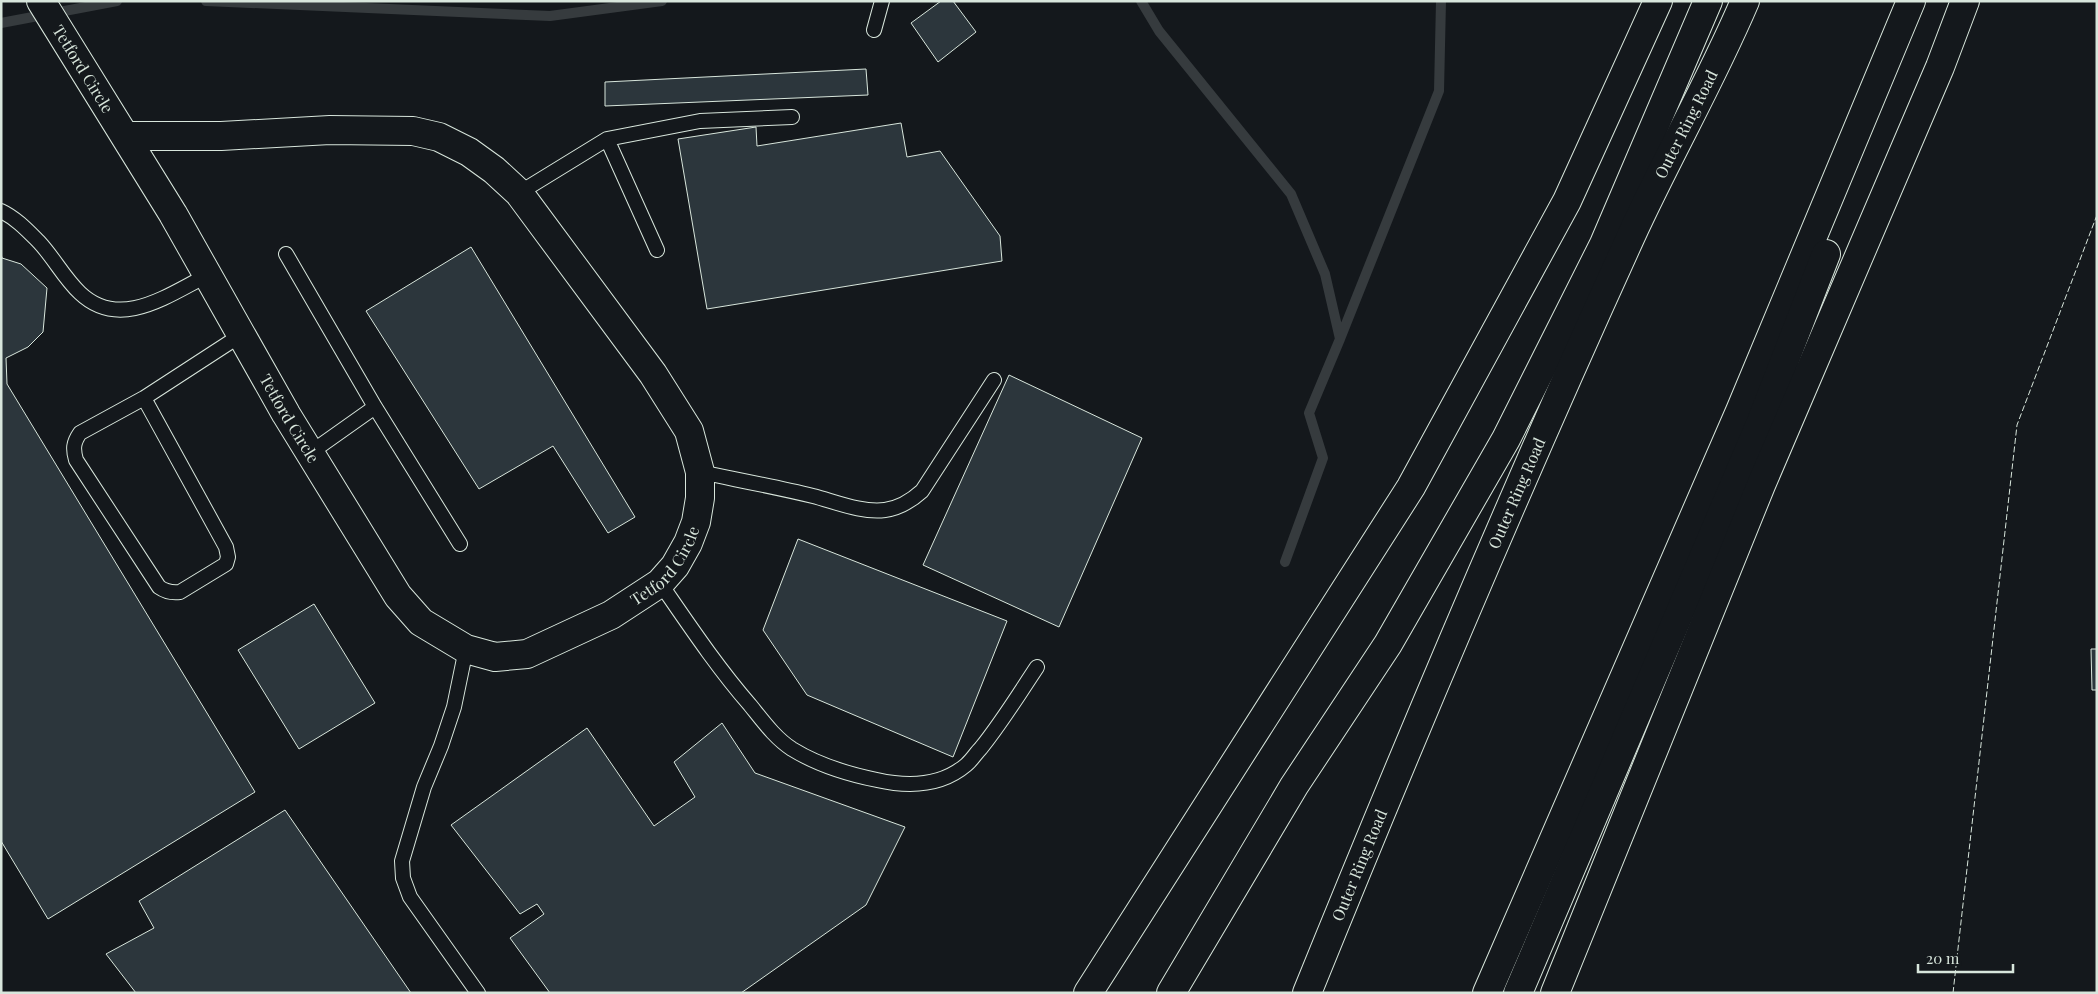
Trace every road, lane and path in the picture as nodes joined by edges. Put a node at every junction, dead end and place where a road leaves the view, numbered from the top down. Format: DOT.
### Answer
graph roads {
  1 [pos="41,1"];
  2 [pos="882,1"];
  3 [pos="1658,1"];
  4 [pos="1708,1"];
  5 [pos="1745,1"];
  6 [pos="1911,1"];
  7 [pos="1924,1"];
  8 [pos="1965,1"];
  9 [pos="874,30"];
  10 [pos="792,117"];
  11 [pos="125,136"];
  12 [pos="607,139"];
  13 [pos="519,193"];
  14 [pos="1,211"];
  15 [pos="658,250"];
  16 [pos="286,254"];
  17 [pos="208,275"];
  18 [pos="241,335"];
  19 [pos="994,380"];
  20 [pos="144,398"];
  21 [pos="376,407"];
  22 [pos="310,452"];
  23 [pos="700,472"];
  24 [pos="460,544"];
  25 [pos="660,584"];
  26 [pos="466,648"];
  27 [pos="1037,667"];
  28 [pos="478,993"];
  29 [pos="1088,993"];
  30 [pos="1171,993"];
  31 [pos="1307,993"];
  32 [pos="1487,993"];
  33 [pos="1518,993"];
  34 [pos="1555,993"];
  1 -- 11 [label="main road, Tetford Circle"];
  2 -- 9 [label="lane"];
  3 -- 29 [label="main road"];
  4 -- 30 [label="main road"];
  5 -- 31 [label="main road, Outer Ring Road"];
  6 -- 32 [label="main road"];
  7 -- 33 [label="main road"];
  8 -- 34 [label="main road"];
  10 -- 12 [label="lane"];
  11 -- 13 [label="main road, Tetford Circle"];
  11 -- 17 [label="main road, Tetford Circle"];
  12 -- 13 [label="lane"];
  12 -- 15 [label="lane"];
  13 -- 23 [label="main road, Tetford Circle"];
  14 -- 17 [label="lane"];
  16 -- 21 [label="lane"];
  17 -- 18 [label="main road, Tetford Circle"];
  18 -- 20 [label="lane"];
  18 -- 22 [label="main road, Tetford Circle"];
  19 -- 23 [label="lane"];
  20 -- 20 [label="lane"];
  21 -- 22 [label="lane"];
  21 -- 24 [label="lane"];
  22 -- 26 [label="main road, Tetford Circle"];
  23 -- 25 [label="main road, Tetford Circle"];
  25 -- 26 [label="main road, Tetford Circle"];
  25 -- 27 [label="lane"];
  26 -- 28 [label="lane"];
}
